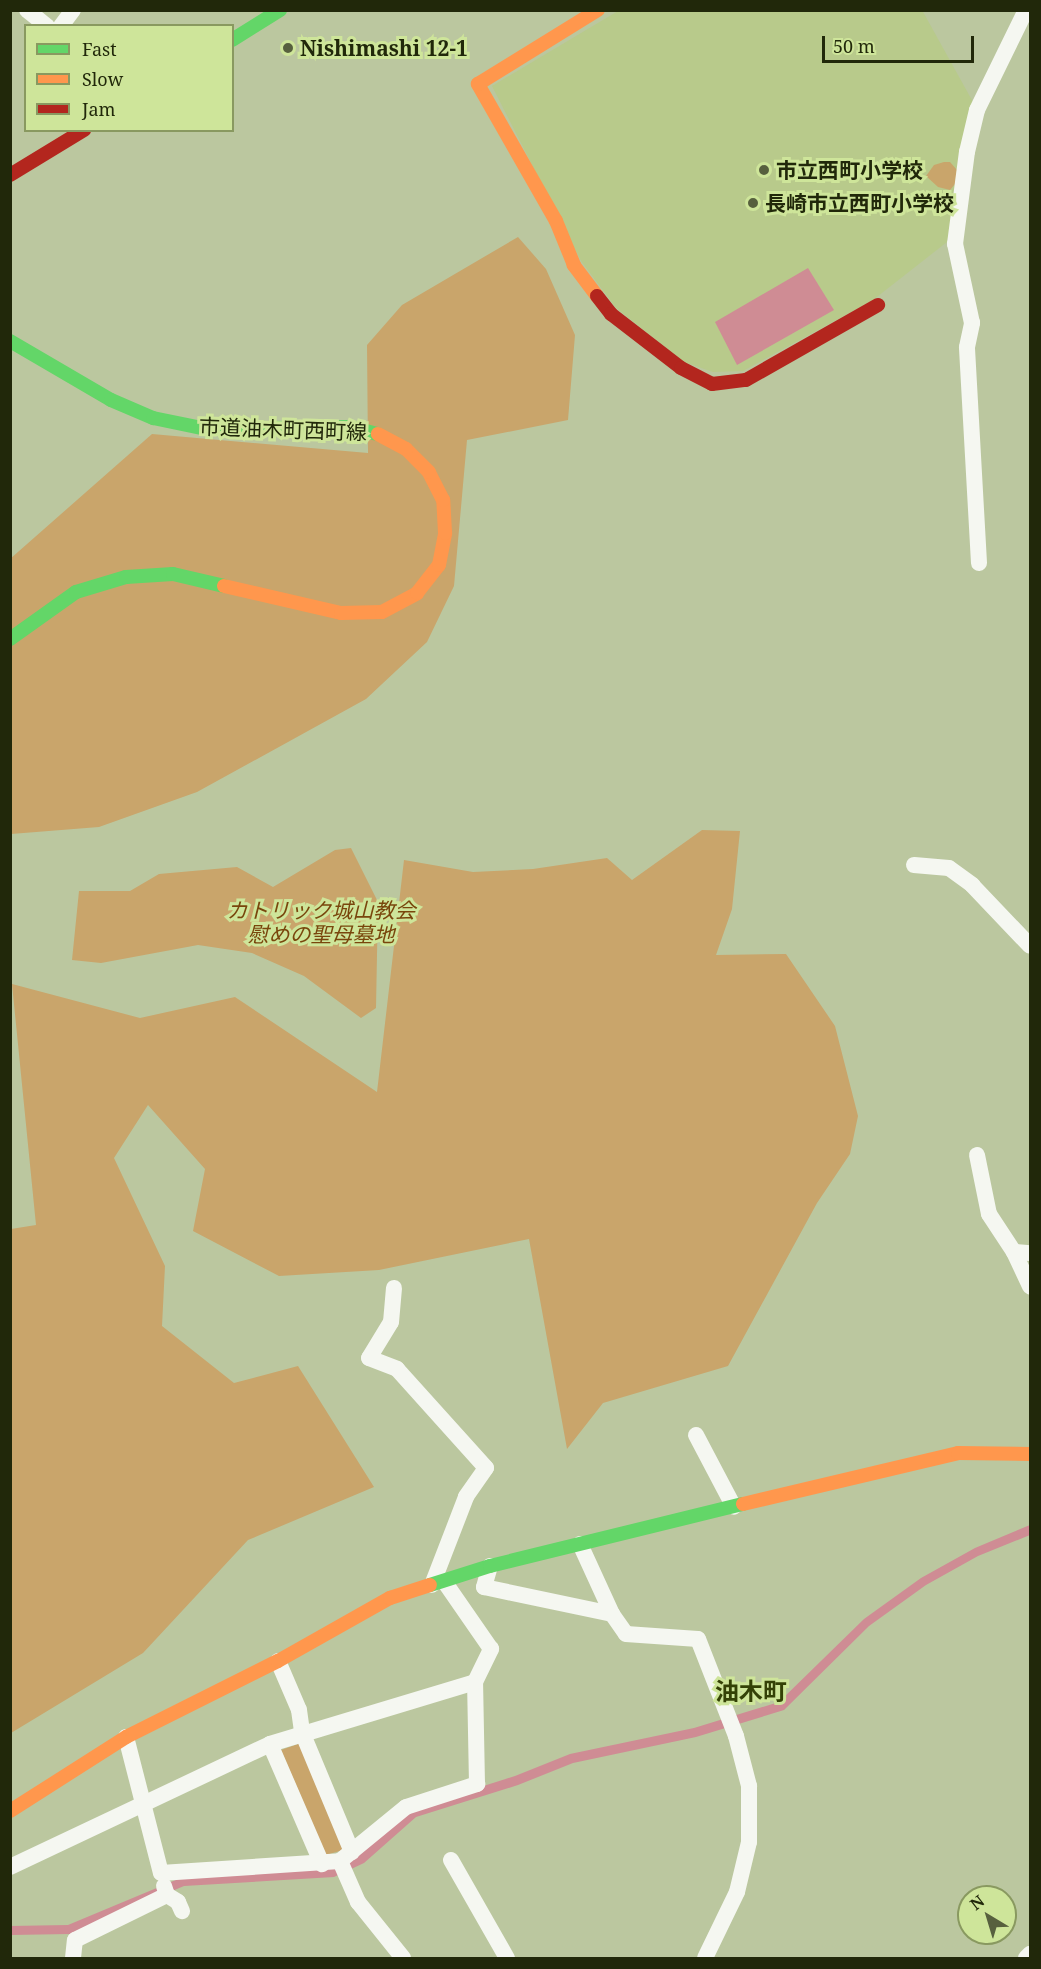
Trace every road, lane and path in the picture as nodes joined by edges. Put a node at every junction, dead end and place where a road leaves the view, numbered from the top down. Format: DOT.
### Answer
graph roads {
  1 [pos="27,10"];
  2 [pos="73,10"];
  3 [pos="280,10"];
  4 [pos="598,10"];
  5 [pos="1026,18"];
  6 [pos="44,24"];
  7 [pos="62,24"];
  8 [pos="234,39"];
  9 [pos="81,132"];
  10 [pos="10,175"];
  11 [pos="878,305"];
  12 [pos="10,341"];
  13 [pos="979,563"];
  14 [pos="10,639"];
  15 [pos="914,865"];
  16 [pos="1030,946"];
  17 [pos="977,1155"];
  18 [pos="1022,1252"];
  19 [pos="1030,1287"];
  20 [pos="394,1288"];
  21 [pos="696,1435"];
  22 [pos="1030,1454"];
  23 [pos="734,1507"];
  24 [pos="580,1544"];
  25 [pos="490,1566"];
  26 [pos="438,1583"];
  27 [pos="612,1614"];
  28 [pos="278,1661"];
  29 [pos="475,1682"];
  30 [pos="302,1731"];
  31 [pos="126,1737"];
  32 [pos="270,1744"];
  33 [pos="143,1807"];
  34 [pos="10,1811"];
  35 [pos="346,1857"];
  36 [pos="451,1860"];
  37 [pos="322,1864"];
  38 [pos="10,1867"];
  39 [pos="161,1873"];
  40 [pos="167,1895"];
  41 [pos="182,1911"];
  42 [pos="1030,1954"];
  43 [pos="73,1959"];
  44 [pos="403,1959"];
  45 [pos="507,1959"];
  46 [pos="705,1959"];
  47 [pos="1026,1959"];
  1 -- 6 [label="street"];
  2 -- 7 [label="street"];
  3 -- 8 [label="street"];
  4 -- 11 [label="street"];
  5 -- 13 [label="street"];
  9 -- 10 [label="street"];
  12 -- 14 [label="street, 市道油木町西町線"];
  15 -- 16 [label="street"];
  17 -- 18 [label="street"];
  18 -- 19 [label="street"];
  20 -- 26 [label="street"];
  21 -- 23 [label="street"];
  22 -- 23 [label="street"];
  23 -- 24 [label="street"];
  24 -- 25 [label="street"];
  24 -- 27 [label="street"];
  25 -- 26 [label="street"];
  25 -- 27 [label="street"];
  26 -- 28 [label="street"];
  26 -- 29 [label="street"];
  27 -- 46 [label="street"];
  28 -- 30 [label="street"];
  28 -- 31 [label="street"];
  29 -- 30 [label="street"];
  29 -- 35 [label="street"];
  30 -- 32 [label="street"];
  30 -- 35 [label="street"];
  31 -- 33 [label="street"];
  31 -- 34 [label="street"];
  32 -- 33 [label="street"];
  32 -- 37 [label="street"];
  33 -- 38 [label="street"];
  33 -- 39 [label="street"];
  35 -- 37 [label="street"];
  35 -- 44 [label="street"];
  36 -- 45 [label="street"];
  37 -- 39 [label="street"];
  39 -- 40 [label="street"];
  40 -- 41 [label="street"];
  40 -- 43 [label="street"];
  42 -- 47 [label="street"];
}
